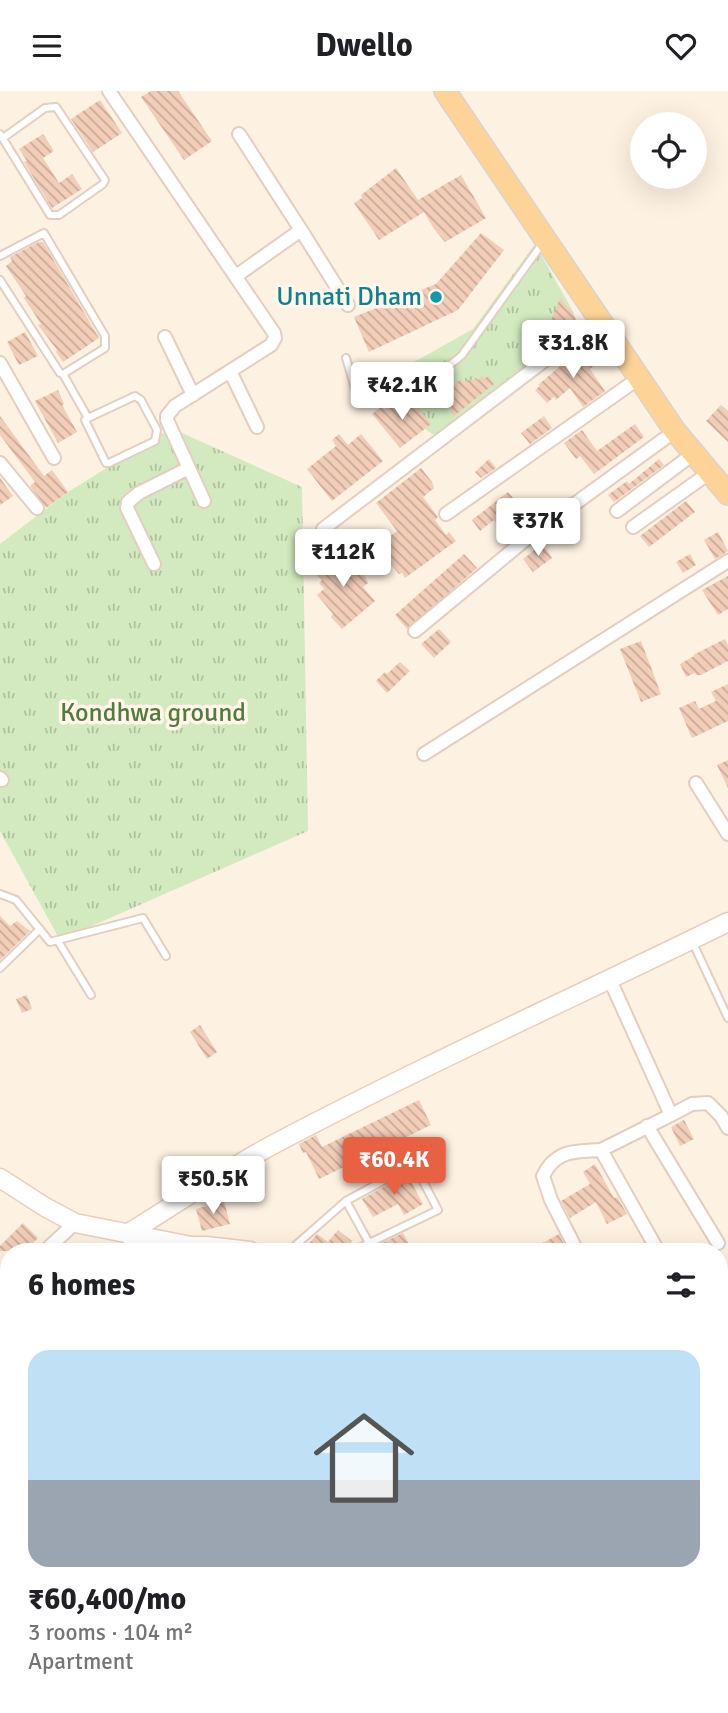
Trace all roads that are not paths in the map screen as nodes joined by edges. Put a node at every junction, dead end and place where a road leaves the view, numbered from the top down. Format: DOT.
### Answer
graph roads {
  1 [pos="109,91"];
  2 [pos="445,91"];
  3 [pos="239,134"];
  4 [pos="1,136"];
  5 [pos="301,230"];
  6 [pos="545,239"];
  7 [pos="0,256"];
  8 [pos="236,276"];
  9 [pos="0,280"];
  10 [pos="348,305"];
  11 [pos="599,319"];
  12 [pos="165,337"];
  13 [pos="346,358"];
  14 [pos="0,363"];
  15 [pos="230,371"];
  16 [pos="63,374"];
  17 [pos="639,378"];
  18 [pos="193,395"];
  19 [pos="88,418"];
  20 [pos="257,427"];
  21 [pos="675,431"];
  22 [pos="693,454"];
  23 [pos="54,458"];
  24 [pos="0,463"];
  25 [pos="189,468"];
  26 [pos="721,481"];
  27 [pos="204,501"];
  28 [pos="37,508"];
  29 [pos="617,511"];
  30 [pos="446,514"];
  31 [pos="633,527"];
  32 [pos="323,529"];
  33 [pos="728,561"];
  34 [pos="154,564"];
  35 [pos="415,631"];
  36 [pos="424,754"];
  37 [pos="696,783"];
  38 [pos="728,834"];
  39 [pos="0,894"];
  40 [pos="728,922"];
  41 [pos="40,929"];
  42 [pos="692,940"];
  43 [pos="58,941"];
  44 [pos="166,956"];
  45 [pos="0,968"];
  46 [pos="610,981"];
  47 [pos="91,995"];
  48 [pos="728,1018"];
  49 [pos="671,1115"];
  50 [pos="647,1126"];
  51 [pos="728,1128"];
  52 [pos="601,1150"];
  53 [pos="0,1178"];
  54 [pos="346,1201"];
  55 [pos="75,1223"];
  56 [pos="54,1243"];
  57 [pos="127,1243"];
  58 [pos="298,1243"];
  59 [pos="369,1243"];
  60 [pos="573,1243"];
  61 [pos="653,1243"];
  62 [pos="718,1243"];
  1 -- 8 [label="street"];
  2 -- 6 [label="main road"];
  3 -- 5 [label="street"];
  4 -- 4 [label="lane"];
  5 -- 8 [label="street"];
  5 -- 10 [label="street"];
  6 -- 11 [label="main road"];
  6 -- 13 [label="lane"];
  7 -- 16 [label="lane"];
  8 -- 15 [label="street"];
  9 -- 16 [label="lane"];
  11 -- 17 [label="main road"];
  11 -- 32 [label="street"];
  12 -- 18 [label="street"];
  14 -- 23 [label="street"];
  15 -- 18 [label="street"];
  15 -- 20 [label="street"];
  16 -- 19 [label="lane"];
  17 -- 21 [label="main road"];
  17 -- 30 [label="street"];
  18 -- 25 [label="street"];
  19 -- 19 [label="lane"];
  21 -- 22 [label="main road"];
  21 -- 35 [label="street"];
  22 -- 26 [label="main road"];
  22 -- 29 [label="street"];
  24 -- 28 [label="street"];
  25 -- 27 [label="street"];
  25 -- 34 [label="street"];
  26 -- 31 [label="street"];
  33 -- 36 [label="street"];
  37 -- 38 [label="street"];
  39 -- 41 [label="lane"];
  40 -- 42 [label="street"];
  41 -- 43 [label="lane"];
  41 -- 45 [label="lane"];
  42 -- 46 [label="street"];
  42 -- 48 [label="lane"];
  43 -- 44 [label="lane"];
  43 -- 47 [label="lane"];
  46 -- 49 [label="street"];
  46 -- 57 [label="street"];
  49 -- 50 [label="street"];
  49 -- 51 [label="street"];
  50 -- 52 [label="street"];
  50 -- 62 [label="street"];
  52 -- 60 [label="street"];
  52 -- 61 [label="street"];
  53 -- 55 [label="street"];
  54 -- 58 [label="lane"];
  54 -- 59 [label="lane"];
  54 -- 59 [label="lane"];
  55 -- 56 [label="street"];
  55 -- 57 [label="street"];
}
